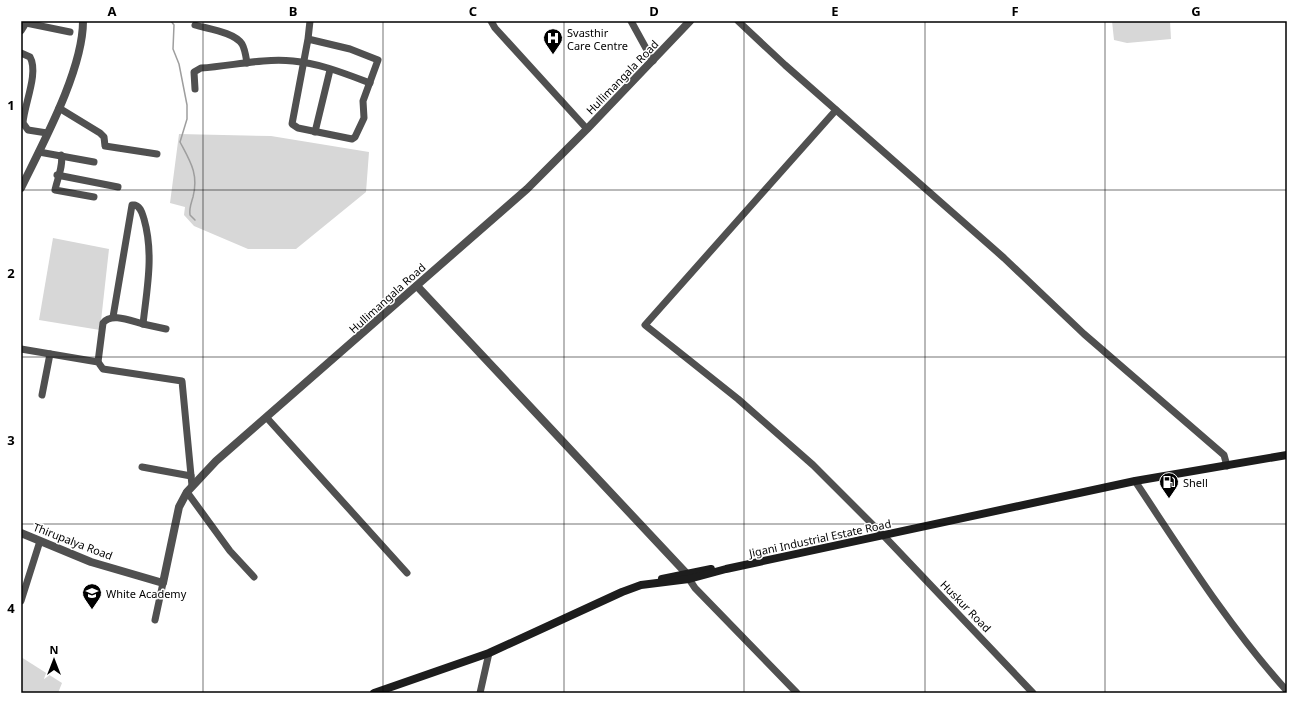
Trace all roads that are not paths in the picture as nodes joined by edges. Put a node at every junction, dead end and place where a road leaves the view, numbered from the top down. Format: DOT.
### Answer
graph roads {
  1 [pos="83,21"];
  2 [pos="310,21"];
  3 [pos="491,21"];
  4 [pos="631,21"];
  5 [pos="690,21"];
  6 [pos="738,21"];
  7 [pos="26,22"];
  8 [pos="195,25"];
  9 [pos="21,31"];
  10 [pos="70,32"];
  11 [pos="308,39"];
  12 [pos="21,53"];
  13 [pos="653,61"];
  14 [pos="304,62"];
  15 [pos="247,63"];
  16 [pos="330,70"];
  17 [pos="370,83"];
  18 [pos="195,89"];
  19 [pos="59,108"];
  20 [pos="836,110"];
  21 [pos="588,129"];
  22 [pos="315,132"];
  23 [pos="47,133"];
  24 [pos="39,152"];
  25 [pos="156,154"];
  26 [pos="61,155"];
  27 [pos="94,162"];
  28 [pos="57,175"];
  29 [pos="21,188"];
  30 [pos="118,188"];
  31 [pos="94,197"];
  32 [pos="418,286"];
  33 [pos="113,317"];
  34 [pos="143,324"];
  35 [pos="166,329"];
  36 [pos="21,349"];
  37 [pos="50,354"];
  38 [pos="98,362"];
  39 [pos="42,395"];
  40 [pos="267,418"];
  41 [pos="1287,455"];
  42 [pos="1227,466"];
  43 [pos="142,467"];
  44 [pos="191,476"];
  45 [pos="1136,481"];
  46 [pos="189,489"];
  47 [pos="21,533"];
  48 [pos="883,535"];
  49 [pos="40,541"];
  50 [pos="407,573"];
  51 [pos="687,576"];
  52 [pos="254,577"];
  53 [pos="163,583"];
  54 [pos="21,602"];
  55 [pos="155,620"];
  56 [pos="489,653"];
  57 [pos="1287,692"];
  58 [pos="374,693"];
  59 [pos="480,693"];
  60 [pos="797,693"];
  61 [pos="1033,693"];
  1 -- 19 [label="street"];
  2 -- 11 [label="street"];
  3 -- 21 [label="street"];
  4 -- 13 [label="street"];
  5 -- 13 [label="street, Hullimangala Road"];
  6 -- 20 [label="street"];
  7 -- 9 [label="street"];
  7 -- 10 [label="street"];
  8 -- 15 [label="street"];
  11 -- 14 [label="street"];
  11 -- 17 [label="street"];
  12 -- 23 [label="street"];
  13 -- 21 [label="street, Hullimangala Road"];
  14 -- 15 [label="street"];
  14 -- 16 [label="street"];
  14 -- 22 [label="street"];
  15 -- 18 [label="street"];
  16 -- 17 [label="street"];
  16 -- 22 [label="street"];
  17 -- 22 [label="street"];
  19 -- 23 [label="street"];
  19 -- 25 [label="street"];
  20 -- 42 [label="street"];
  20 -- 48 [label="street, Huskur Road"];
  21 -- 32 [label="street, Hullimangala Road"];
  23 -- 24 [label="street"];
  24 -- 26 [label="street"];
  24 -- 29 [label="street"];
  26 -- 27 [label="street"];
  26 -- 28 [label="street"];
  28 -- 30 [label="street"];
  28 -- 31 [label="street"];
  32 -- 40 [label="street, Hullimangala Road"];
  32 -- 51 [label="street"];
  33 -- 34 [label="street"];
  33 -- 34 [label="street"];
  33 -- 38 [label="street"];
  34 -- 35 [label="street"];
  36 -- 37 [label="street"];
  37 -- 38 [label="street"];
  37 -- 39 [label="street"];
  38 -- 44 [label="street"];
  40 -- 46 [label="street, Hullimangala Road"];
  40 -- 50 [label="street"];
  41 -- 42 [label="main road, Jigani Industrial Estate Road"];
  42 -- 45 [label="main road, Jigani Industrial Estate Road"];
  43 -- 44 [label="street"];
  44 -- 46 [label="street"];
  45 -- 48 [label="main road, Jigani Industrial Estate Road"];
  45 -- 57 [label="street"];
  46 -- 52 [label="street"];
  46 -- 53 [label="street, Hullimangala Road"];
  47 -- 49 [label="street, Thirupalya Road"];
  48 -- 51 [label="main road, Jigani Industrial Estate Road"];
  48 -- 61 [label="street, Huskur Road"];
  49 -- 53 [label="street, Thirupalya Road"];
  49 -- 54 [label="street"];
  51 -- 56 [label="main road, Jigani Industrial Estate Road"];
  51 -- 60 [label="street"];
  53 -- 55 [label="street, Hullimangala Road"];
  56 -- 58 [label="main road"];
  56 -- 59 [label="street"];
}
